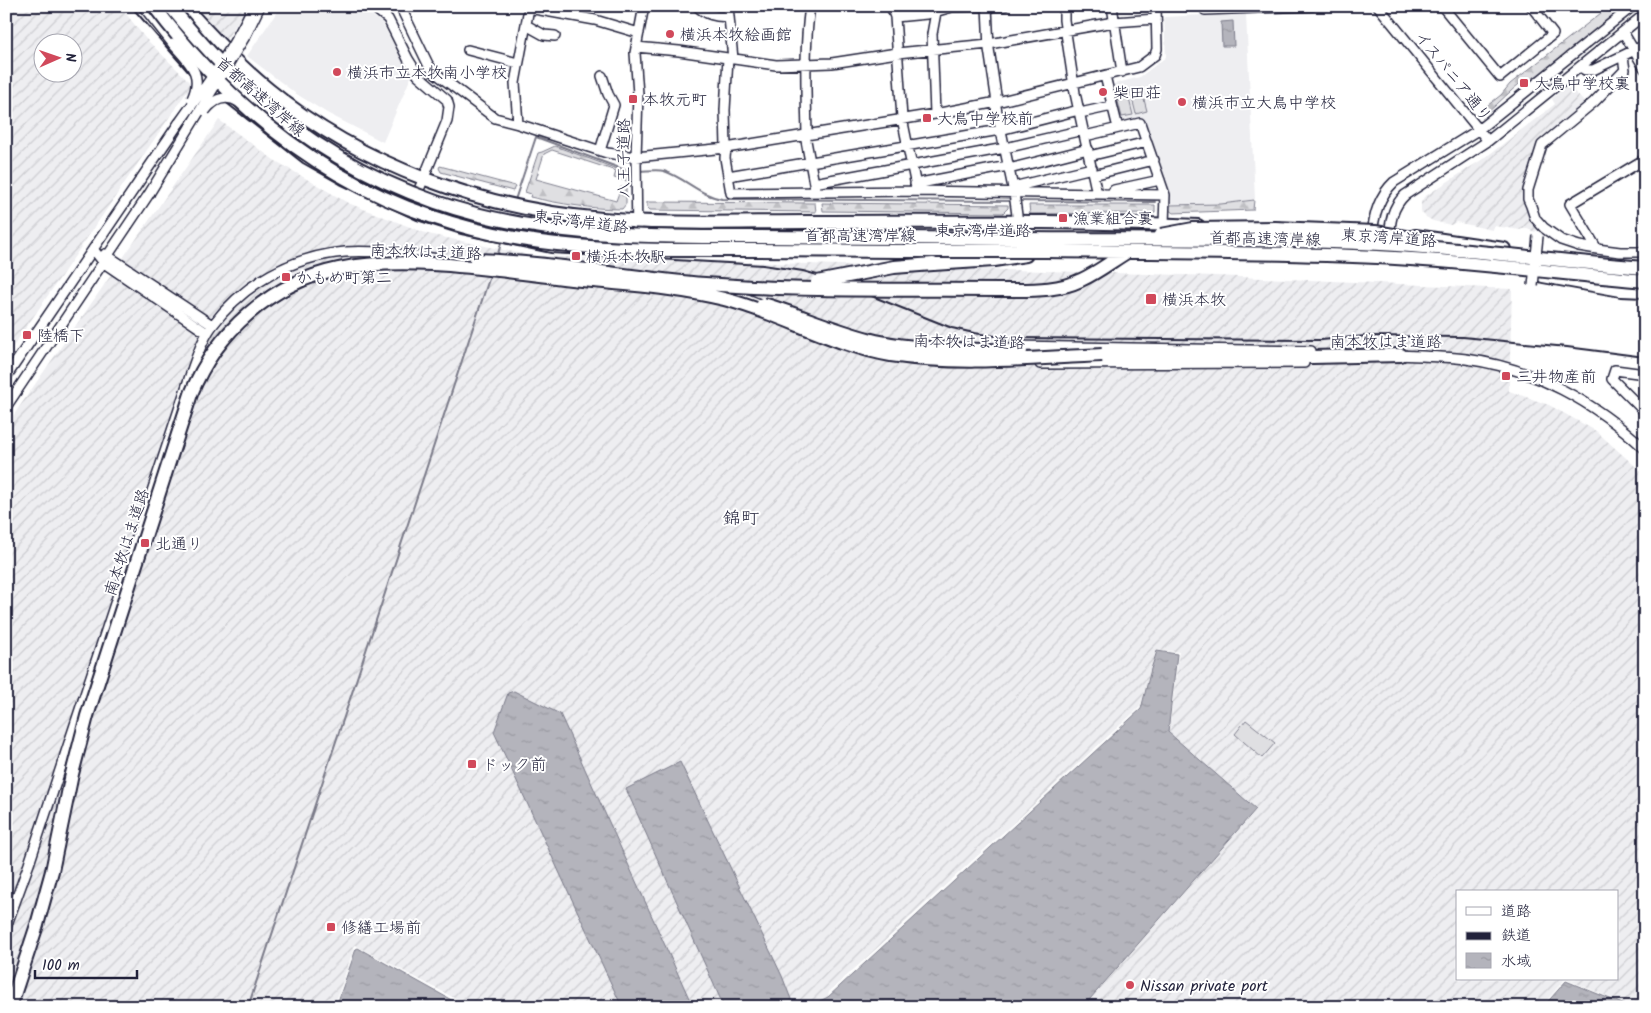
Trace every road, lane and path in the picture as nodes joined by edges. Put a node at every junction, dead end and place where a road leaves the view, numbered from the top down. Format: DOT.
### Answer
graph roads {
  1 [pos="143,6"];
  2 [pos="150,6"];
  3 [pos="154,6"];
  4 [pos="170,6"];
  5 [pos="186,6"];
  6 [pos="253,6"];
  7 [pos="260,6"];
  8 [pos="372,6"];
  9 [pos="400,6"];
  10 [pos="644,6"];
  11 [pos="697,6"];
  12 [pos="728,6"];
  13 [pos="810,6"];
  14 [pos="891,6"];
  15 [pos="952,6"];
  16 [pos="987,6"];
  17 [pos="1004,6"];
  18 [pos="1064,6"];
  19 [pos="1112,6"];
  20 [pos="1156,6"];
  21 [pos="1205,6"];
  22 [pos="1312,6"];
  23 [pos="1378,6"];
  24 [pos="1442,6"];
  25 [pos="1531,6"];
  26 [pos="1633,6"];
  27 [pos="528,7"];
  28 [pos="1248,7"];
  29 [pos="553,9"];
  30 [pos="936,12"];
  31 [pos="1645,14"];
  32 [pos="1623,15"];
  33 [pos="729,16"];
  34 [pos="895,17"];
  35 [pos="1156,19"];
  36 [pos="1114,22"];
  37 [pos="526,25"];
  38 [pos="1632,25"];
  39 [pos="1066,31"];
  40 [pos="1623,32"];
  41 [pos="639,33"];
  42 [pos="554,36"];
  43 [pos="989,44"];
  44 [pos="1645,45"];
  45 [pos="636,47"];
  46 [pos="933,49"];
  47 [pos="468,50"];
  48 [pos="1634,51"];
  49 [pos="897,53"];
  50 [pos="1623,57"];
  51 [pos="731,58"];
  52 [pos="518,63"];
  53 [pos="806,63"];
  54 [pos="1580,67"];
  55 [pos="1645,68"];
  56 [pos="1122,72"];
  57 [pos="602,76"];
  58 [pos="1105,76"];
  59 [pos="1075,83"];
  60 [pos="996,102"];
  61 [pos="1112,106"];
  62 [pos="1079,112"];
  63 [pos="935,114"];
  64 [pos="902,118"];
  65 [pos="179,123"];
  66 [pos="518,124"];
  67 [pos="1118,128"];
  68 [pos="1000,130"];
  69 [pos="1478,130"];
  70 [pos="188,131"];
  71 [pos="1084,133"];
  72 [pos="806,134"];
  73 [pos="1488,141"];
  74 [pos="1147,142"];
  75 [pos="907,146"];
  76 [pos="726,148"];
  77 [pos="1004,148"];
  78 [pos="600,151"];
  79 [pos="1088,153"];
  80 [pos="636,157"];
  81 [pos="326,158"];
  82 [pos="1645,159"];
  83 [pos="1154,160"];
  84 [pos="810,163"];
  85 [pos="911,165"];
  86 [pos="1009,168"];
  87 [pos="1092,172"];
  88 [pos="728,176"];
  89 [pos="423,177"];
  90 [pos="1160,180"];
  91 [pos="815,187"];
  92 [pos="916,188"];
  93 [pos="1013,190"];
  94 [pos="1097,194"];
  95 [pos="1164,195"];
  96 [pos="416,197"];
  97 [pos="637,221"];
  98 [pos="1019,222"];
  99 [pos="1164,224"];
  100 [pos="1373,233"];
  101 [pos="1390,233"];
  102 [pos="1538,236"];
  103 [pos="637,244"];
  104 [pos="1021,246"];
  105 [pos="93,249"];
  106 [pos="1597,249"];
  107 [pos="1045,251"];
  108 [pos="1372,251"];
  109 [pos="1389,251"];
  110 [pos="1645,252"];
  111 [pos="1509,254"];
  112 [pos="107,259"];
  113 [pos="403,261"];
  114 [pos="1611,264"];
  115 [pos="1645,268"];
  116 [pos="1645,273"];
  117 [pos="1645,281"];
  118 [pos="605,283"];
  119 [pos="1533,286"];
  120 [pos="1621,290"];
  121 [pos="1645,291"];
  122 [pos="1645,295"];
  123 [pos="210,329"];
  124 [pos="858,346"];
  125 [pos="1102,355"];
  126 [pos="1401,355"];
  127 [pos="1645,374"];
  128 [pos="6,377"];
  129 [pos="6,407"];
  130 [pos="1645,412"];
  131 [pos="1645,449"];
  132 [pos="6,927"];
  133 [pos="6,991"];
  134 [pos="10,1007"];
  1 -- 65 [label="street, bridge"];
  2 -- 81 [label="highway, 東京湾岸道路"];
  3 -- 107 [label="highway, 首都高速湾岸線, bridge"];
  4 -- 111 [label="highway, 首都高速湾岸線, bridge"];
  5 -- 89 [label="highway, 東京湾岸道路"];
  6 -- 65 [label="street, bridge"];
  7 -- 70 [label="street, bridge"];
  8 -- 89 [label="street"];
  9 -- 66 [label="street"];
  10 -- 41 [label="street, 八王子道路"];
  11 -- 33 [label="street"];
  12 -- 33 [label="street"];
  13 -- 53 [label="street"];
  14 -- 34 [label="street"];
  15 -- 16 [label="street"];
  15 -- 30 [label="street"];
  16 -- 17 [label="street"];
  16 -- 43 [label="street"];
  18 -- 39 [label="street"];
  19 -- 36 [label="street"];
  20 -- 35 [label="street"];
  21 -- 28 [label="street"];
  22 -- 28 [label="street"];
  23 -- 69 [label="street, イスパニア通り"];
  24 -- 25 [label="street"];
  26 -- 32 [label="street"];
  27 -- 29 [label="street"];
  27 -- 37 [label="street"];
  29 -- 41 [label="street"];
  30 -- 34 [label="street"];
  30 -- 46 [label="street"];
  31 -- 38 [label="street"];
  32 -- 38 [label="street"];
  32 -- 69 [label="street"];
  33 -- 51 [label="street"];
  34 -- 49 [label="street"];
  35 -- 36 [label="street"];
  35 -- 56 [label="street"];
  36 -- 39 [label="street"];
  36 -- 56 [label="street"];
  37 -- 42 [label="street"];
  37 -- 52 [label="street"];
  38 -- 40 [label="street"];
  39 -- 43 [label="street"];
  39 -- 59 [label="street"];
  40 -- 48 [label="street"];
  40 -- 54 [label="street"];
  41 -- 45 [label="street, 八王子道路"];
  43 -- 46 [label="street"];
  43 -- 60 [label="street"];
  44 -- 48 [label="street"];
  45 -- 51 [label="street"];
  45 -- 80 [label="street, 八王子道路"];
  46 -- 49 [label="street"];
  46 -- 63 [label="street"];
  47 -- 52 [label="street"];
  48 -- 50 [label="street"];
  48 -- 55 [label="street"];
  49 -- 53 [label="street"];
  49 -- 64 [label="street"];
  50 -- 54 [label="street"];
  50 -- 106 [label="street"];
  51 -- 53 [label="street"];
  51 -- 76 [label="street"];
  52 -- 66 [label="street"];
  53 -- 72 [label="street"];
  54 -- 73 [label="street"];
  56 -- 58 [label="street"];
  57 -- 78 [label="street"];
  58 -- 59 [label="street"];
  58 -- 61 [label="street"];
  59 -- 60 [label="street"];
  59 -- 62 [label="street"];
  60 -- 63 [label="street"];
  60 -- 68 [label="street"];
  61 -- 62 [label="street"];
  61 -- 67 [label="street"];
  62 -- 68 [label="street"];
  62 -- 71 [label="street"];
  63 -- 64 [label="street"];
  64 -- 72 [label="street"];
  64 -- 75 [label="street"];
  65 -- 105 [label="street"];
  66 -- 78 [label="street"];
  67 -- 71 [label="street"];
  67 -- 74 [label="street"];
  68 -- 75 [label="street"];
  68 -- 77 [label="street"];
  69 -- 73 [label="street, イスパニア通り"];
  69 -- 100 [label="street"];
  70 -- 81 [label="street, bridge"];
  70 -- 112 [label="street, bridge"];
  71 -- 77 [label="street"];
  71 -- 79 [label="street"];
  72 -- 76 [label="street"];
  72 -- 84 [label="street"];
  73 -- 101 [label="street"];
  74 -- 79 [label="street"];
  74 -- 83 [label="street"];
  75 -- 84 [label="street"];
  75 -- 85 [label="street"];
  76 -- 80 [label="street"];
  76 -- 88 [label="street"];
  77 -- 85 [label="street"];
  77 -- 86 [label="street"];
  78 -- 80 [label="street"];
  79 -- 86 [label="street"];
  79 -- 87 [label="street"];
  80 -- 97 [label="street, 八王子道路"];
  81 -- 96 [label="highway, 東京湾岸道路"];
  82 -- 106 [label="street"];
  83 -- 87 [label="street"];
  83 -- 90 [label="street"];
  84 -- 88 [label="street"];
  84 -- 91 [label="street"];
  85 -- 91 [label="street"];
  85 -- 92 [label="street"];
  86 -- 92 [label="street"];
  86 -- 93 [label="street"];
  87 -- 93 [label="street"];
  87 -- 94 [label="street"];
  88 -- 91 [label="street"];
  89 -- 96 [label="street"];
  89 -- 97 [label="highway, 東京湾岸道路"];
  90 -- 94 [label="street"];
  90 -- 95 [label="street"];
  91 -- 92 [label="street"];
  92 -- 93 [label="street"];
  93 -- 94 [label="street"];
  93 -- 98 [label="street"];
  94 -- 95 [label="street"];
  95 -- 99 [label="street"];
  96 -- 103 [label="highway, 東京湾岸道路"];
  97 -- 98 [label="highway, 東京湾岸道路"];
  97 -- 103 [label="street, 八王子道路"];
  98 -- 99 [label="highway, 東京湾岸道路"];
  98 -- 104 [label="street"];
  99 -- 100 [label="highway, 東京湾岸道路"];
  100 -- 101 [label="highway, 東京湾岸道路"];
  100 -- 108 [label="street"];
  101 -- 109 [label="street"];
  101 -- 114 [label="highway, 東京湾岸道路"];
  102 -- 119 [label="street, bridge"];
  103 -- 104 [label="highway, 東京湾岸道路"];
  104 -- 108 [label="highway, 東京湾岸道路"];
  105 -- 112 [label="street"];
  105 -- 128 [label="street"];
  106 -- 110 [label="street"];
  107 -- 117 [label="highway, 首都高速湾岸線, bridge"];
  107 -- 118 [label="highway, bridge"];
  108 -- 109 [label="highway, 東京湾岸道路"];
  109 -- 120 [label="highway, 東京湾岸道路"];
  111 -- 113 [label="highway, bridge"];
  111 -- 115 [label="highway, 首都高速湾岸線, bridge"];
  112 -- 123 [label="street"];
  112 -- 129 [label="street"];
  113 -- 125 [label="highway, 南本牧はま道路, bridge"];
  113 -- 133 [label="highway, 南本牧はま道路, bridge"];
  114 -- 115 [label="street"];
  114 -- 116 [label="highway, 東京湾岸道路"];
  118 -- 125 [label="highway, 南本牧はま道路, bridge"];
  118 -- 134 [label="highway, 南本牧はま道路, bridge"];
  120 -- 121 [label="highway, 東京湾岸道路"];
  120 -- 122 [label="street"];
  123 -- 124 [label="street"];
  123 -- 132 [label="street"];
  124 -- 126 [label="street"];
  124 -- 126 [label="street"];
  125 -- 126 [label="highway, 南本牧はま道路"];
  126 -- 131 [label="street, 南本牧はま道路"];
  127 -- 130 [label="street"];
}
